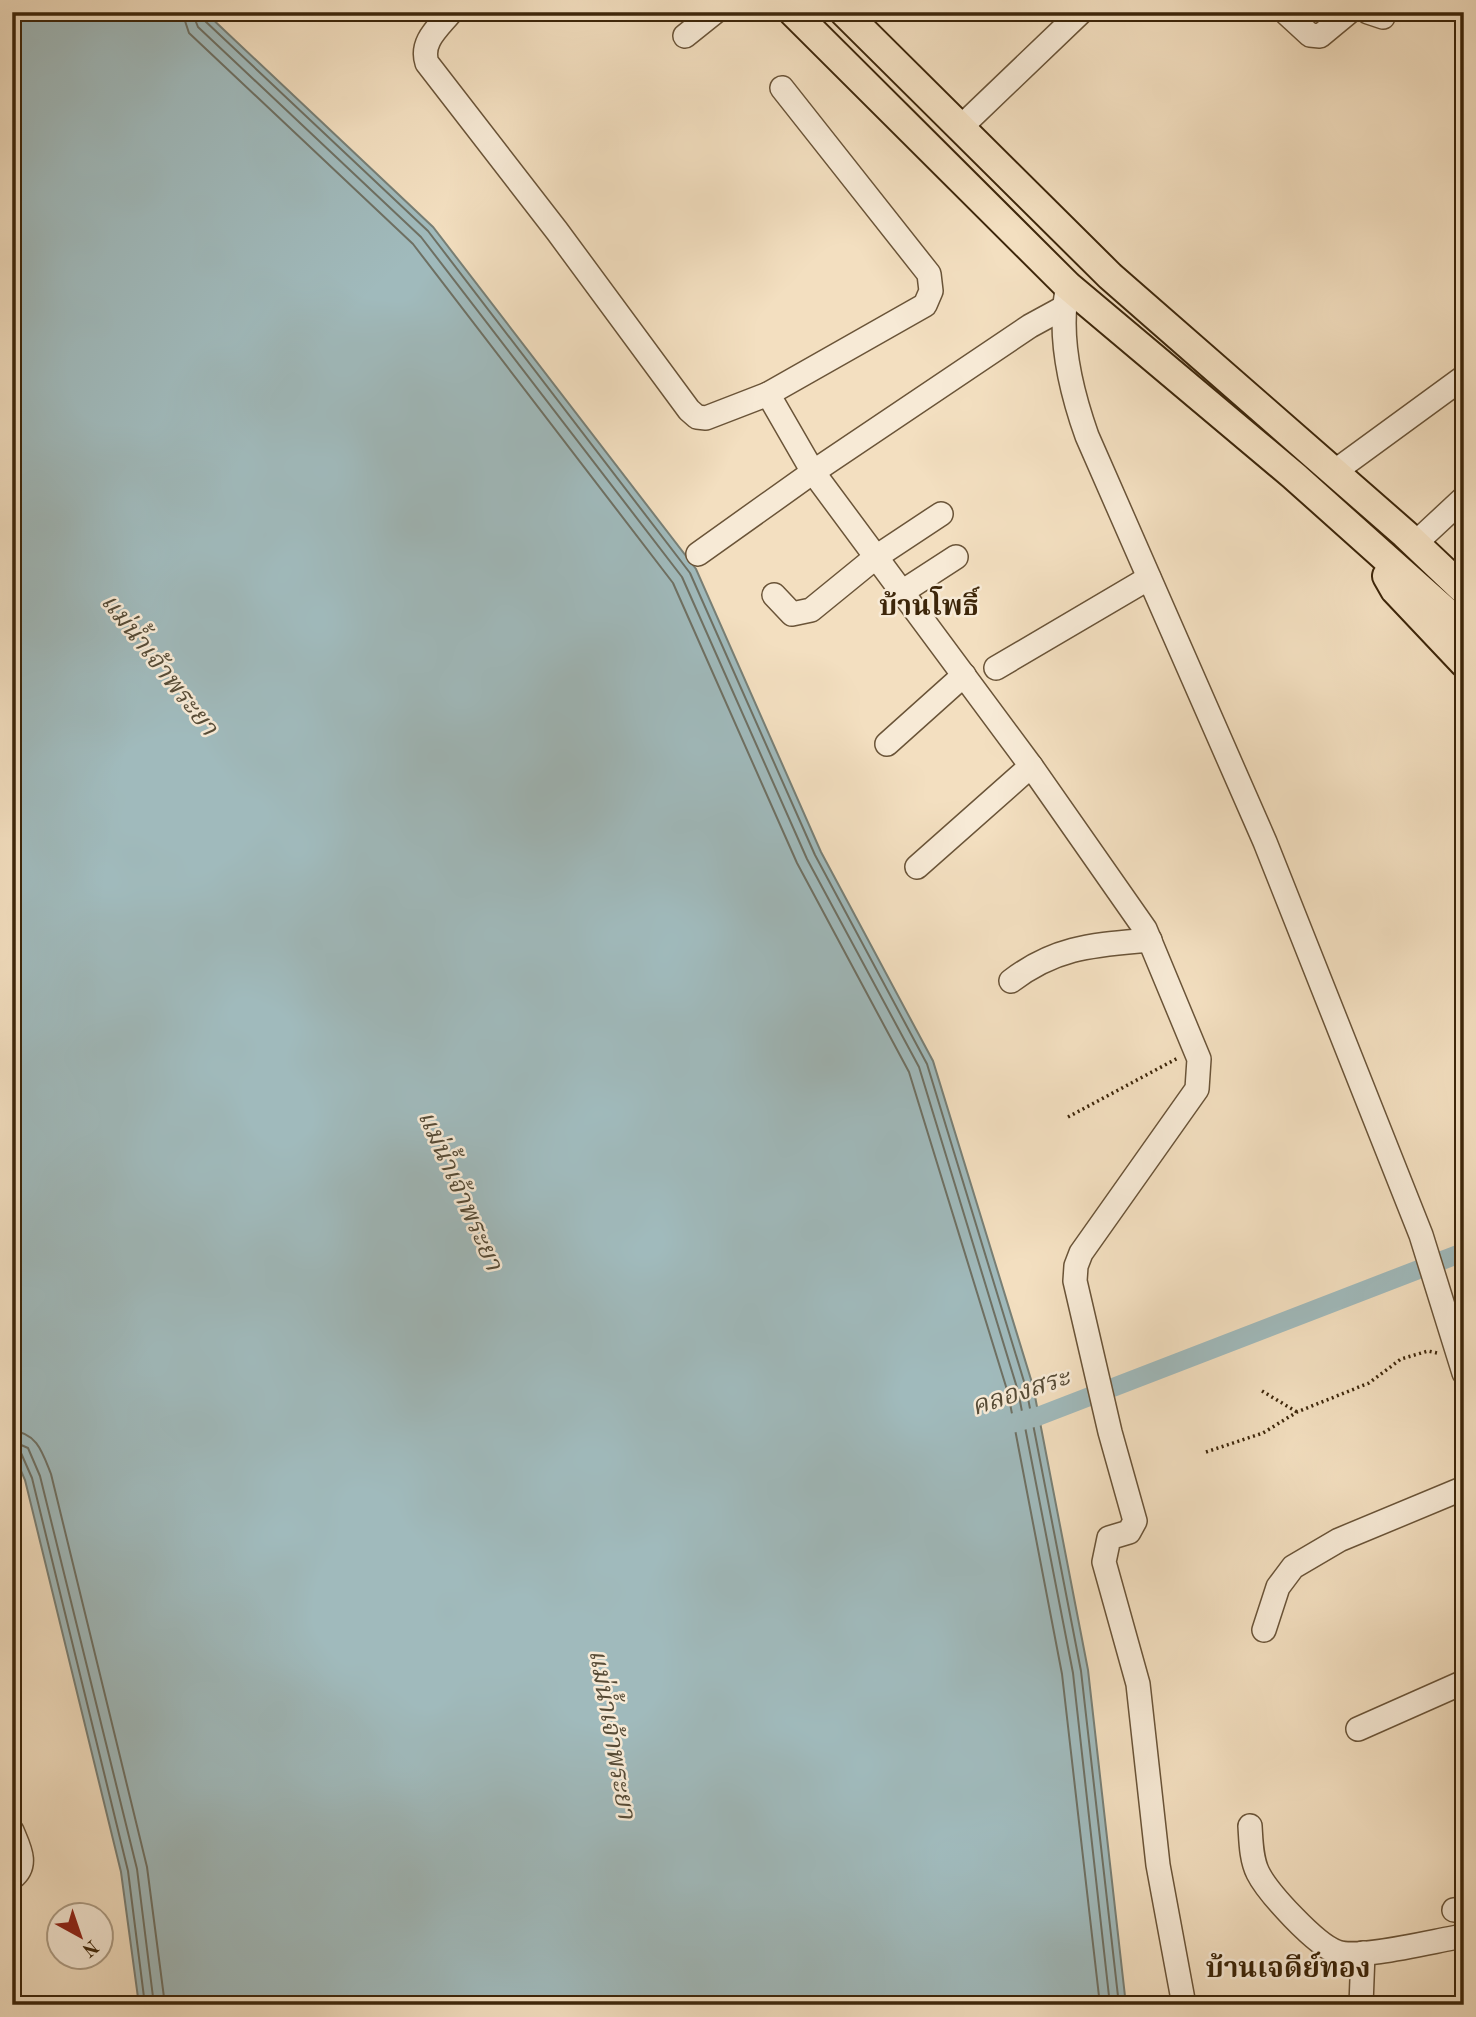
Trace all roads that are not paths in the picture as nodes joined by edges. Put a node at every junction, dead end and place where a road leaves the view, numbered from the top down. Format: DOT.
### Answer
graph roads {
  1 [pos="451,12"];
  2 [pos="715,12"];
  3 [pos="793,12"];
  4 [pos="844,12"];
  5 [pos="1081,12"];
  6 [pos="1285,12"];
  7 [pos="1349,12"];
  8 [pos="685,36"];
  9 [pos="782,88"];
  10 [pos="961,127"];
  11 [pos="1065,297"];
  12 [pos="1464,377"];
  13 [pos="768,394"];
  14 [pos="813,472"];
  15 [pos="1334,472"];
  16 [pos="1464,498"];
  17 [pos="941,514"];
  18 [pos="1413,536"];
  19 [pos="1372,547"];
  20 [pos="698,554"];
  21 [pos="876,557"];
  22 [pos="956,557"];
  23 [pos="1464,564"];
  24 [pos="1149,578"];
  25 [pos="1464,590"];
  26 [pos="902,592"];
  27 [pos="774,595"];
  28 [pos="1464,628"];
  29 [pos="1464,663"];
  30 [pos="996,668"];
  31 [pos="964,675"];
  32 [pos="887,744"];
  33 [pos="1031,766"];
  34 [pos="917,867"];
  35 [pos="1150,940"];
  36 [pos="1012,982"];
  37 [pos="1462,1366"];
  38 [pos="1464,1488"];
  39 [pos="1264,1630"];
  40 [pos="1464,1682"];
  41 [pos="1358,1729"];
  42 [pos="1250,1826"];
  43 [pos="12,1831"];
  44 [pos="12,1878"];
  45 [pos="1464,1936"];
  46 [pos="1363,1953"];
  47 [pos="1184,2005"];
  48 [pos="1361,2005"];
  1 -- 13 [label="street"];
  2 -- 8 [label="street"];
  3 -- 11 [label="main road"];
  4 -- 10 [label="main road"];
  5 -- 10 [label="street"];
  6 -- 7 [label="street"];
  9 -- 13 [label="street"];
  10 -- 15 [label="main road"];
  11 -- 14 [label="street"];
  11 -- 19 [label="main road"];
  11 -- 24 [label="street"];
  12 -- 15 [label="street"];
  13 -- 14 [label="street"];
  14 -- 20 [label="street"];
  14 -- 21 [label="street"];
  15 -- 18 [label="main road"];
  16 -- 18 [label="street"];
  17 -- 21 [label="street"];
  18 -- 23 [label="main road"];
  18 -- 25 [label="main road"];
  19 -- 28 [label="main road"];
  19 -- 29 [label="main road"];
  21 -- 26 [label="street"];
  21 -- 27 [label="street"];
  22 -- 26 [label="street"];
  24 -- 30 [label="street"];
  24 -- 37 [label="street"];
  26 -- 31 [label="street"];
  31 -- 32 [label="street"];
  31 -- 33 [label="street"];
  33 -- 34 [label="street"];
  33 -- 35 [label="street"];
  35 -- 36 [label="street"];
  35 -- 47 [label="street"];
  38 -- 39 [label="street"];
  40 -- 41 [label="street"];
  42 -- 46 [label="street"];
  43 -- 44 [label="street"];
  45 -- 46 [label="street"];
  46 -- 48 [label="street"];
}
